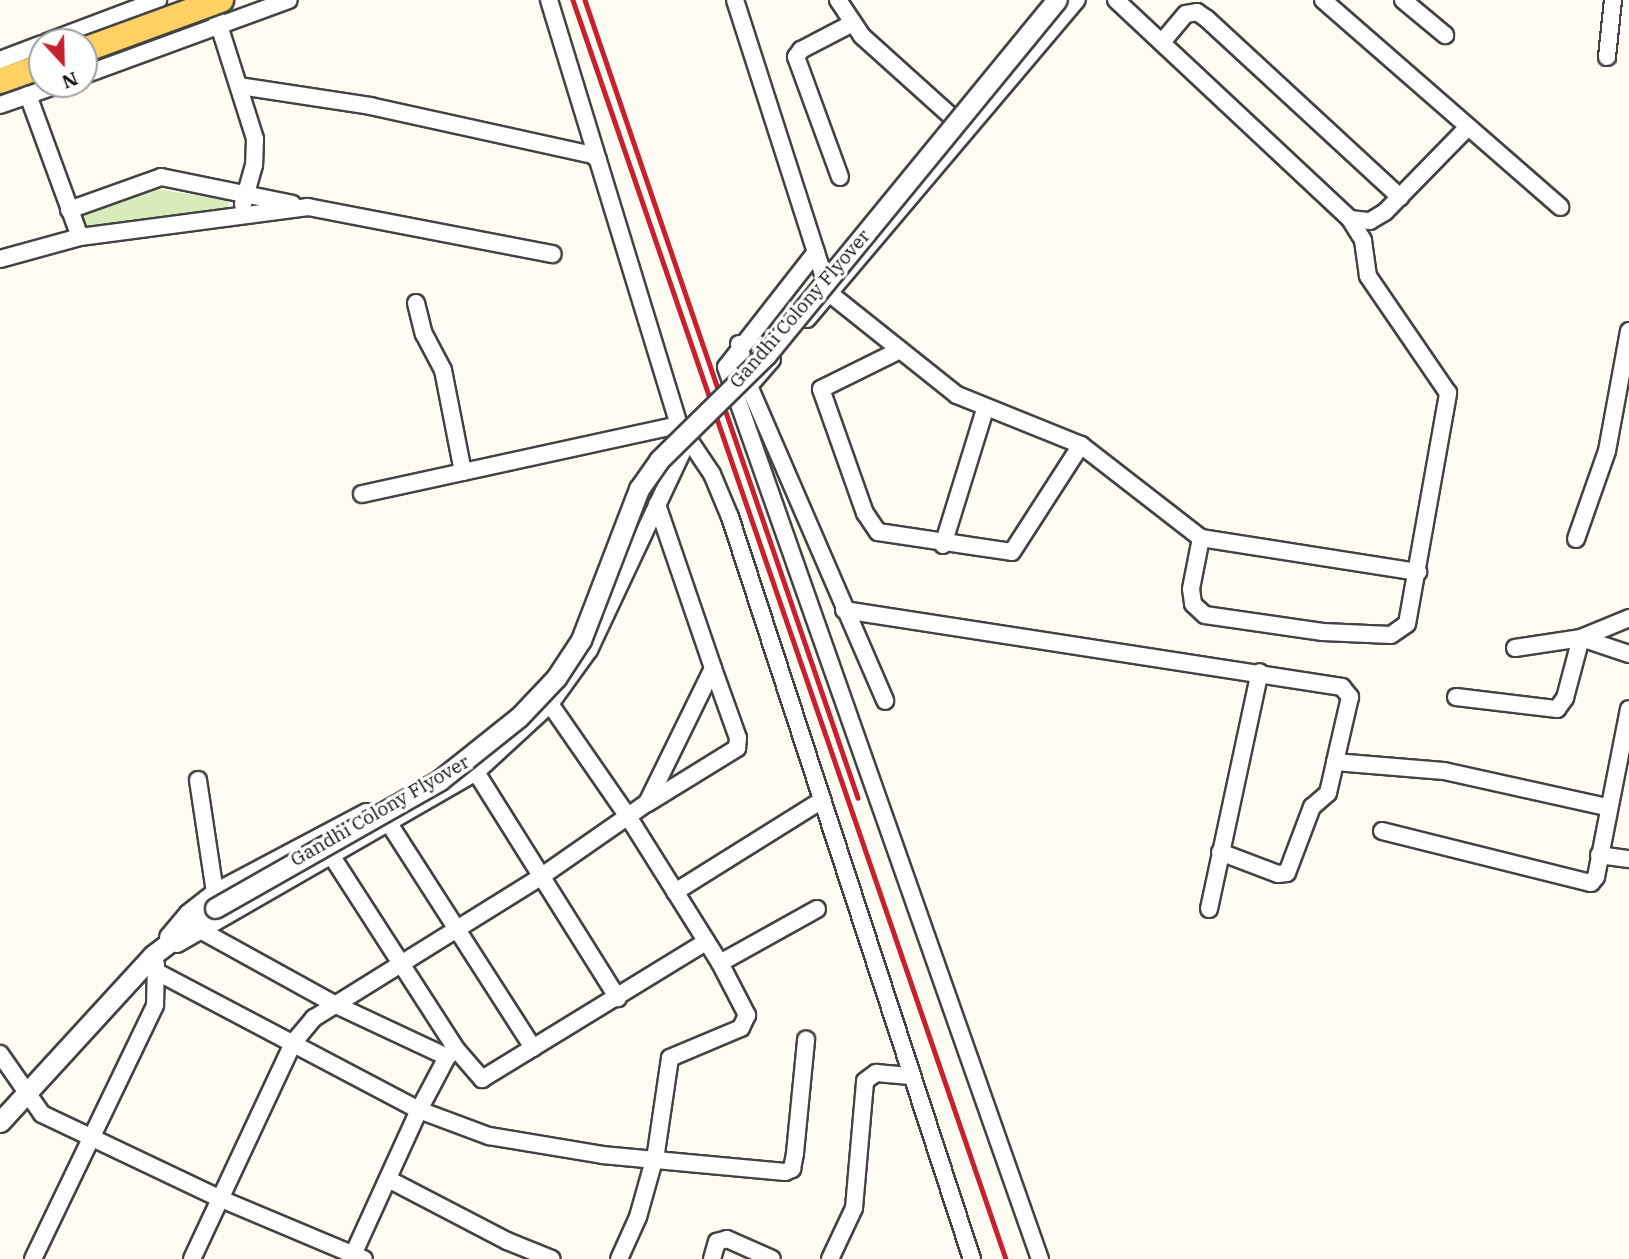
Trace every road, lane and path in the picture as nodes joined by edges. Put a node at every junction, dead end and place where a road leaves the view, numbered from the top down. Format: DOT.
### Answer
graph roads {
  1 [pos="158,0"];
  2 [pos="211,0"];
  3 [pos="221,0"];
  4 [pos="289,0"];
  5 [pos="549,0"];
  6 [pos="735,0"];
  7 [pos="838,0"];
  8 [pos="1057,0"];
  9 [pos="1077,0"];
  10 [pos="1116,0"];
  11 [pos="1322,0"];
  12 [pos="1403,0"];
  13 [pos="1614,0"];
  14 [pos="851,24"];
  15 [pos="219,27"];
  16 [pos="84,28"];
  17 [pos="1445,35"];
  18 [pos="1163,41"];
  19 [pos="98,45"];
  20 [pos="28,49"];
  21 [pos="1607,57"];
  22 [pos="0,60"];
  23 [pos="98,70"];
  24 [pos="28,71"];
  25 [pos="0,81"];
  26 [pos="240,86"];
  27 [pos="28,95"];
  28 [pos="29,98"];
  29 [pos="0,105"];
  30 [pos="1468,127"];
  31 [pos="968,132"];
  32 [pos="598,160"];
  33 [pos="840,177"];
  34 [pos="246,197"];
  35 [pos="1399,197"];
  36 [pos="308,207"];
  37 [pos="1560,207"];
  38 [pos="69,210"];
  39 [pos="238,216"];
  40 [pos="1350,219"];
  41 [pos="80,237"];
  42 [pos="816,252"];
  43 [pos="554,254"];
  44 [pos="0,259"];
  45 [pos="829,293"];
  46 [pos="416,303"];
  47 [pos="1629,331"];
  48 [pos="739,344"];
  49 [pos="900,350"];
  50 [pos="749,386"];
  51 [pos="985,409"];
  52 [pos="679,425"];
  53 [pos="687,442"];
  54 [pos="1081,446"];
  55 [pos="463,472"];
  56 [pos="362,494"];
  57 [pos="657,504"];
  58 [pos="1201,538"];
  59 [pos="1576,539"];
  60 [pos="943,545"];
  61 [pos="1418,572"];
  62 [pos="844,610"];
  63 [pos="1629,618"];
  64 [pos="1581,638"];
  65 [pos="1515,648"];
  66 [pos="1629,654"];
  67 [pos="713,668"];
  68 [pos="1260,672"];
  69 [pos="1456,697"];
  70 [pos="885,701"];
  71 [pos="550,704"];
  72 [pos="1629,709"];
  73 [pos="1335,762"];
  74 [pos="476,772"];
  75 [pos="430,777"];
  76 [pos="198,780"];
  77 [pos="822,800"];
  78 [pos="647,803"];
  79 [pos="1607,807"];
  80 [pos="629,818"];
  81 [pos="390,825"];
  82 [pos="1382,831"];
  83 [pos="1220,852"];
  84 [pos="331,855"];
  85 [pos="1599,855"];
  86 [pos="1629,859"];
  87 [pos="539,878"];
  88 [pos="675,892"];
  89 [pos="215,900"];
  90 [pos="817,909"];
  91 [pos="1209,909"];
  92 [pos="456,927"];
  93 [pos="202,931"];
  94 [pos="706,942"];
  95 [pos="720,963"];
  96 [pos="156,964"];
  97 [pos="400,965"];
  98 [pos="618,998"];
  99 [pos="334,1004"];
  100 [pos="806,1040"];
  101 [pos="293,1043"];
  102 [pos="533,1048"];
  103 [pos="452,1053"];
  104 [pos="0,1054"];
  105 [pos="911,1076"];
  106 [pos="27,1097"];
  107 [pos="419,1110"];
  108 [pos="0,1122"];
  109 [pos="89,1137"];
  110 [pos="654,1160"];
  111 [pos="388,1179"];
  112 [pos="221,1199"];
  113 [pos="356,1257"];
  114 [pos="33,1259"];
  115 [pos="192,1259"];
  116 [pos="552,1259"];
  117 [pos="619,1259"];
  118 [pos="712,1259"];
  119 [pos="772,1259"];
  120 [pos="830,1259"];
  121 [pos="972,1259"];
  122 [pos="1040,1259"];
  1 -- 16 [label="street"];
  2 -- 15 [label="street"];
  3 -- 19 [label="main road, bridge"];
  4 -- 15 [label="street"];
  5 -- 32 [label="street"];
  6 -- 42 [label="street"];
  7 -- 14 [label="street"];
  8 -- 89 [label="street, Gandhi Colony Flyover, bridge"];
  9 -- 31 [label="street"];
  10 -- 18 [label="street"];
  11 -- 30 [label="street"];
  12 -- 17 [label="street"];
  13 -- 21 [label="street"];
  14 -- 31 [label="street"];
  14 -- 33 [label="street"];
  15 -- 23 [label="street"];
  15 -- 26 [label="street"];
  18 -- 35 [label="street"];
  18 -- 40 [label="street"];
  20 -- 22 [label="street"];
  24 -- 25 [label="main road"];
  26 -- 32 [label="street"];
  26 -- 34 [label="street"];
  27 -- 29 [label="street"];
  28 -- 38 [label="street"];
  30 -- 35 [label="street"];
  30 -- 37 [label="street"];
  31 -- 45 [label="street"];
  32 -- 52 [label="street"];
  34 -- 36 [label="street"];
  34 -- 38 [label="street"];
  34 -- 39 [label="street"];
  35 -- 40 [label="street"];
  36 -- 39 [label="street"];
  36 -- 43 [label="street"];
  38 -- 41 [label="street"];
  39 -- 41 [label="street"];
  40 -- 61 [label="street"];
  41 -- 44 [label="street"];
  42 -- 45 [label="street"];
  42 -- 48 [label="street"];
  45 -- 49 [label="street"];
  45 -- 50 [label="street"];
  46 -- 55 [label="street"];
  47 -- 59 [label="street"];
  48 -- 50 [label="street"];
  48 -- 122 [label="street"];
  49 -- 51 [label="street"];
  49 -- 60 [label="street"];
  50 -- 62 [label="street"];
  51 -- 54 [label="street"];
  51 -- 60 [label="street"];
  52 -- 53 [label="street"];
  52 -- 55 [label="street"];
  53 -- 57 [label="street"];
  53 -- 77 [label="street"];
  54 -- 58 [label="street"];
  54 -- 60 [label="street"];
  55 -- 56 [label="street"];
  57 -- 67 [label="street"];
  57 -- 71 [label="street"];
  58 -- 61 [label="street"];
  58 -- 61 [label="street"];
  62 -- 68 [label="street"];
  62 -- 70 [label="street"];
  63 -- 64 [label="street"];
  64 -- 65 [label="street"];
  64 -- 66 [label="street"];
  64 -- 69 [label="street"];
  67 -- 78 [label="street"];
  67 -- 78 [label="street"];
  68 -- 73 [label="street"];
  68 -- 83 [label="street"];
  71 -- 74 [label="street"];
  71 -- 80 [label="street"];
  72 -- 79 [label="street"];
  73 -- 79 [label="street"];
  73 -- 83 [label="street"];
  74 -- 81 [label="street"];
  74 -- 87 [label="street"];
  75 -- 89 [label="street"];
  76 -- 89 [label="street"];
  77 -- 88 [label="street"];
  77 -- 105 [label="street"];
  78 -- 80 [label="street"];
  79 -- 85 [label="street"];
  80 -- 87 [label="street"];
  80 -- 88 [label="street"];
  81 -- 84 [label="street"];
  81 -- 92 [label="street"];
  82 -- 85 [label="street"];
  83 -- 91 [label="street"];
  84 -- 93 [label="street"];
  84 -- 97 [label="street"];
  85 -- 86 [label="street"];
  87 -- 92 [label="street"];
  87 -- 98 [label="street"];
  88 -- 94 [label="street"];
  89 -- 96 [label="street"];
  90 -- 95 [label="street"];
  92 -- 97 [label="street"];
  92 -- 102 [label="street"];
  93 -- 96 [label="street"];
  93 -- 99 [label="street"];
  94 -- 95 [label="street"];
  94 -- 98 [label="street"];
  95 -- 110 [label="street"];
  96 -- 101 [label="street"];
  96 -- 106 [label="street"];
  96 -- 109 [label="street"];
  97 -- 99 [label="street"];
  97 -- 103 [label="street"];
  98 -- 102 [label="street"];
  99 -- 101 [label="street"];
  99 -- 103 [label="street"];
  100 -- 110 [label="street"];
  101 -- 107 [label="street"];
  101 -- 112 [label="street"];
  102 -- 103 [label="street"];
  103 -- 107 [label="street"];
  104 -- 106 [label="street"];
  105 -- 120 [label="street"];
  105 -- 121 [label="street"];
  106 -- 108 [label="street"];
  106 -- 109 [label="street"];
  107 -- 110 [label="street"];
  107 -- 111 [label="street"];
  109 -- 112 [label="street"];
  109 -- 114 [label="street"];
  110 -- 117 [label="street"];
  111 -- 113 [label="street"];
  111 -- 116 [label="street"];
  112 -- 113 [label="street"];
  112 -- 115 [label="street"];
  118 -- 119 [label="street"];
}
